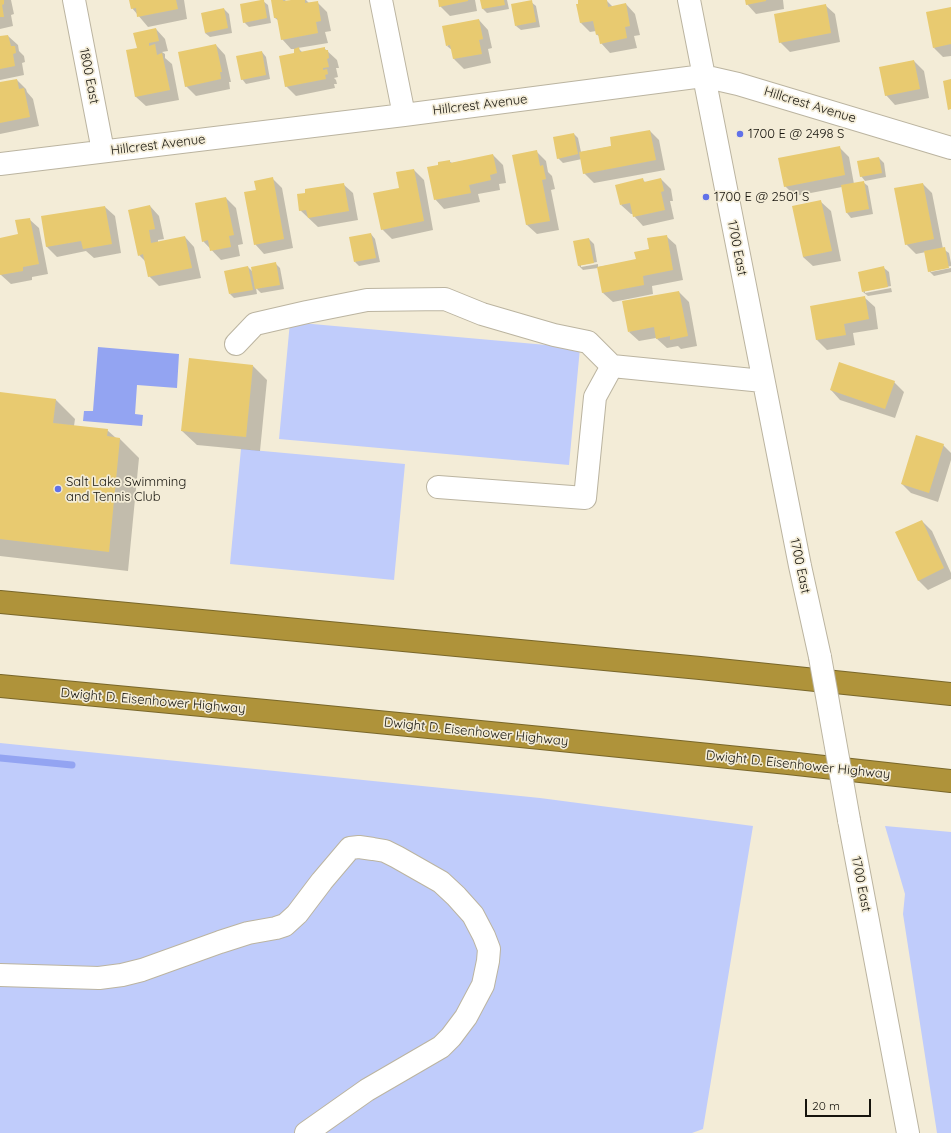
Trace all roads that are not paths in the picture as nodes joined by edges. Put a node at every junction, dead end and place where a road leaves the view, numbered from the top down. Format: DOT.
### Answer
graph roads {
  1 [pos="74,0"];
  2 [pos="381,0"];
  3 [pos="689,0"];
  4 [pos="703,76"];
  5 [pos="404,115"];
  6 [pos="951,148"];
  7 [pos="104,152"];
  8 [pos="0,164"];
  9 [pos="236,344"];
  10 [pos="612,366"];
  11 [pos="763,381"];
  12 [pos="438,487"];
  13 [pos="0,602"];
  14 [pos="0,686"];
  15 [pos="951,694"];
  16 [pos="951,781"];
  17 [pos="0,975"];
  18 [pos="306,1133"];
  19 [pos="908,1133"];
  1 -- 7 [label="street, 1800 East"];
  2 -- 5 [label="street"];
  3 -- 4 [label="street, 1700 East"];
  4 -- 5 [label="street, Hillcrest Avenue"];
  4 -- 6 [label="street, Hillcrest Avenue"];
  4 -- 11 [label="street, 1700 East"];
  5 -- 7 [label="street, Hillcrest Avenue"];
  7 -- 8 [label="street, Hillcrest Avenue"];
  9 -- 10 [label="street"];
  10 -- 11 [label="street"];
  10 -- 12 [label="street"];
  11 -- 19 [label="street, 1700 East, bridge"];
  13 -- 15 [label="highway"];
  14 -- 16 [label="highway, Dwight D. Eisenhower Highway"];
  17 -- 18 [label="street"];
}
